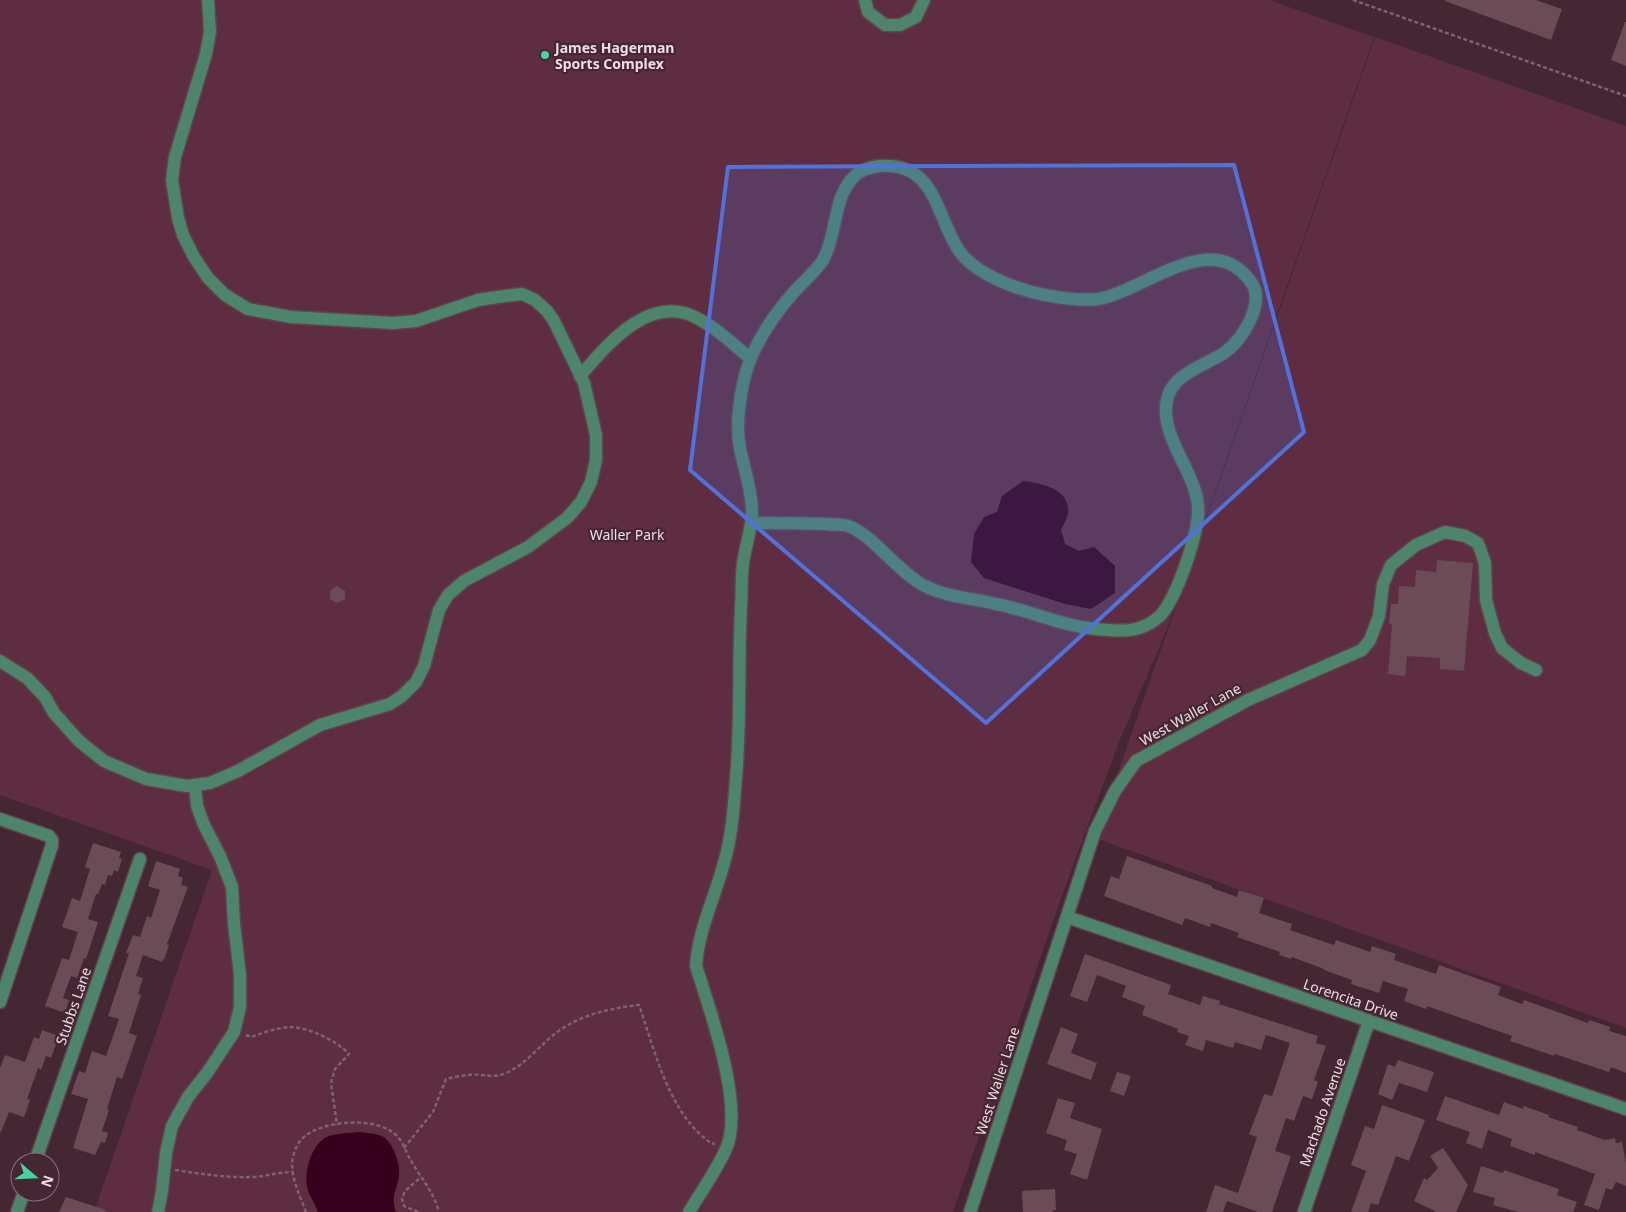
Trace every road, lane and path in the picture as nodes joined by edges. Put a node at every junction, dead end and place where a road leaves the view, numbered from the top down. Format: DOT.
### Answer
graph roads {
  1 [pos="208,0"];
  2 [pos="865,0"];
  3 [pos="924,0"];
  4 [pos="1353,0"];
  5 [pos="1626,96"];
  6 [pos="751,359"];
  7 [pos="580,376"];
  8 [pos="752,523"];
  9 [pos="0,661"];
  10 [pos="1536,670"];
  11 [pos="196,785"];
  12 [pos="0,819"];
  13 [pos="140,859"];
  14 [pos="1067,917"];
  15 [pos="0,1002"];
  16 [pos="1369,1021"];
  17 [pos="234,1032"];
  18 [pos="1626,1109"];
  19 [pos="337,1125"];
  20 [pos="404,1148"];
  21 [pos="726,1148"];
  22 [pos="37,1152"];
  23 [pos="164,1168"];
  24 [pos="293,1172"];
  25 [pos="422,1177"];
  26 [pos="404,1206"];
  27 [pos="158,1212"];
  28 [pos="306,1212"];
  29 [pos="407,1212"];
  30 [pos="418,1212"];
  31 [pos="439,1212"];
  32 [pos="689,1212"];
  33 [pos="970,1212"];
  34 [pos="1304,1212"];
  1 -- 7 [label="street"];
  2 -- 3 [label="street"];
  4 -- 5 [label="path"];
  6 -- 7 [label="street"];
  6 -- 8 [label="street"];
  6 -- 8 [label="street"];
  7 -- 11 [label="street"];
  8 -- 21 [label="street"];
  9 -- 11 [label="street"];
  10 -- 14 [label="street, West Waller Lane"];
  11 -- 17 [label="street"];
  12 -- 15 [label="street"];
  13 -- 22 [label="street, Stubbs Lane"];
  14 -- 16 [label="street, Lorencita Drive"];
  14 -- 33 [label="street, West Waller Lane"];
  16 -- 18 [label="street, Lorencita Drive"];
  16 -- 34 [label="street, Machado Avenue"];
  17 -- 19 [label="path"];
  17 -- 23 [label="street"];
  19 -- 20 [label="path"];
  19 -- 24 [label="path"];
  20 -- 21 [label="path"];
  20 -- 25 [label="path"];
  21 -- 32 [label="street"];
  23 -- 24 [label="path"];
  23 -- 27 [label="street"];
  24 -- 28 [label="path"];
  25 -- 26 [label="path"];
  25 -- 31 [label="path"];
  26 -- 29 [label="path"];
  26 -- 30 [label="path"];
}
